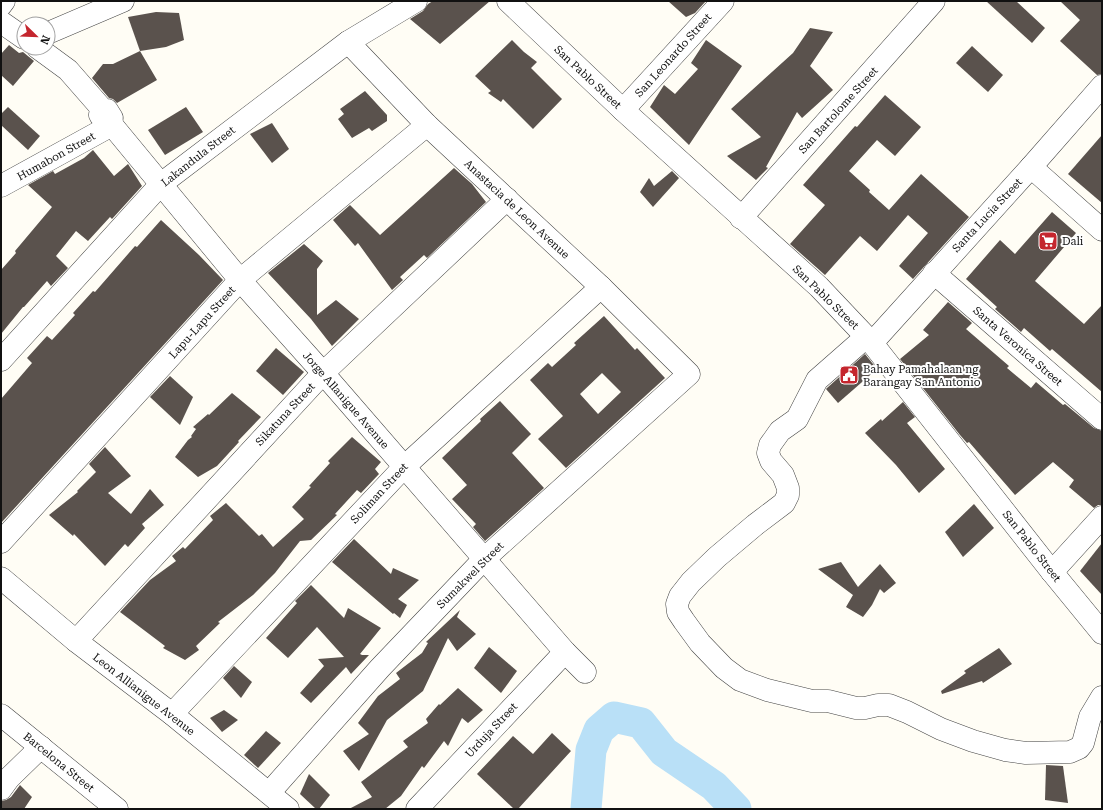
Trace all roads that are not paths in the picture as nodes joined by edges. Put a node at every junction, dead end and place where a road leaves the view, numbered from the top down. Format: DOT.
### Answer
graph roads {
  1 [pos="4,1"];
  2 [pos="123,1"];
  3 [pos="508,1"];
  4 [pos="723,1"];
  5 [pos="934,1"];
  6 [pos="413,3"];
  7 [pos="1,5"];
  8 [pos="1,22"];
  9 [pos="56,30"];
  10 [pos="16,32"];
  11 [pos="348,42"];
  12 [pos="49,56"];
  13 [pos="1102,86"];
  14 [pos="623,110"];
  15 [pos="107,117"];
  16 [pos="426,125"];
  17 [pos="1030,168"];
  18 [pos="161,184"];
  19 [pos="1,186"];
  20 [pos="506,199"];
  21 [pos="741,218"];
  22 [pos="1102,230"];
  23 [pos="934,273"];
  24 [pos="240,280"];
  25 [pos="601,287"];
  26 [pos="869,340"];
  27 [pos="1,360"];
  28 [pos="323,373"];
  29 [pos="689,374"];
  30 [pos="1102,419"];
  31 [pos="404,467"];
  32 [pos="1102,517"];
  33 [pos="1,542"];
  34 [pos="484,559"];
  35 [pos="1052,572"];
  36 [pos="1,578"];
  37 [pos="1101,633"];
  38 [pos="76,641"];
  39 [pos="565,652"];
  40 [pos="585,672"];
  41 [pos="1102,697"];
  42 [pos="172,714"];
  43 [pos="1,715"];
  44 [pos="41,747"];
  45 [pos="1,789"];
  46 [pos="269,793"];
  47 [pos="117,809"];
  48 [pos="288,809"];
  49 [pos="417,809"];
  1 -- 7 [label="street"];
  2 -- 9 [label="street"];
  3 -- 14 [label="street, San Pablo Street"];
  4 -- 14 [label="street, San Leonardo Street"];
  5 -- 21 [label="street, San Bartolome Street"];
  6 -- 11 [label="street, Lakandula Street"];
  8 -- 10 [label="street"];
  11 -- 16 [label="street, Anastacia de Leon Avenue"];
  11 -- 18 [label="street, Lakandula Street"];
  12 -- 15 [label="street, Jorge Allanigue Avenue"];
  13 -- 17 [label="street, Santa Lucia Street"];
  14 -- 21 [label="street, San Pablo Street"];
  15 -- 18 [label="street, Jorge Allanigue Avenue"];
  15 -- 19 [label="street, Humabon Street"];
  16 -- 20 [label="street, Anastacia de Leon Avenue"];
  16 -- 24 [label="street, Lapu-Lapu Street"];
  17 -- 22 [label="street"];
  17 -- 23 [label="street, Santa Lucia Street"];
  18 -- 24 [label="street, Jorge Allanigue Avenue"];
  18 -- 27 [label="street, Lakandula Street"];
  20 -- 25 [label="street, Anastacia de Leon Avenue"];
  20 -- 28 [label="street, Sikatuna Street"];
  21 -- 26 [label="street, San Pablo Street"];
  23 -- 26 [label="street, Santa Lucia Street"];
  23 -- 30 [label="street, Santa Veronica Street"];
  24 -- 28 [label="street, Jorge Allanigue Avenue"];
  24 -- 33 [label="street, Lapu-Lapu Street"];
  25 -- 29 [label="street, Anastacia de Leon Avenue"];
  25 -- 31 [label="street, Soliman Street"];
  26 -- 35 [label="street, San Pablo Street"];
  26 -- 41 [label="street, Santa Lucia Street"];
  28 -- 31 [label="street, Jorge Allanigue Avenue"];
  28 -- 38 [label="street, Sikatuna Street"];
  29 -- 34 [label="street, Sumakwel Street"];
  31 -- 34 [label="street, Jorge Allanigue Avenue"];
  31 -- 42 [label="street, Soliman Street"];
  32 -- 35 [label="street"];
  34 -- 39 [label="street, Jorge Allanigue Avenue"];
  34 -- 46 [label="street, Sumakwel Street"];
  35 -- 37 [label="street, San Pablo Street"];
  36 -- 38 [label="street, Leon Allianigue Avenue"];
  38 -- 42 [label="street, Leon Allianigue Avenue"];
  39 -- 40 [label="street, Jorge Allanigue Avenue"];
  39 -- 49 [label="street, Urduja Street"];
  42 -- 46 [label="street, Leon Allianigue Avenue"];
  43 -- 44 [label="street, Barcelona Street"];
  44 -- 45 [label="street"];
  44 -- 47 [label="street, Barcelona Street"];
  46 -- 48 [label="street, Leon Allianigue Avenue"];
}
